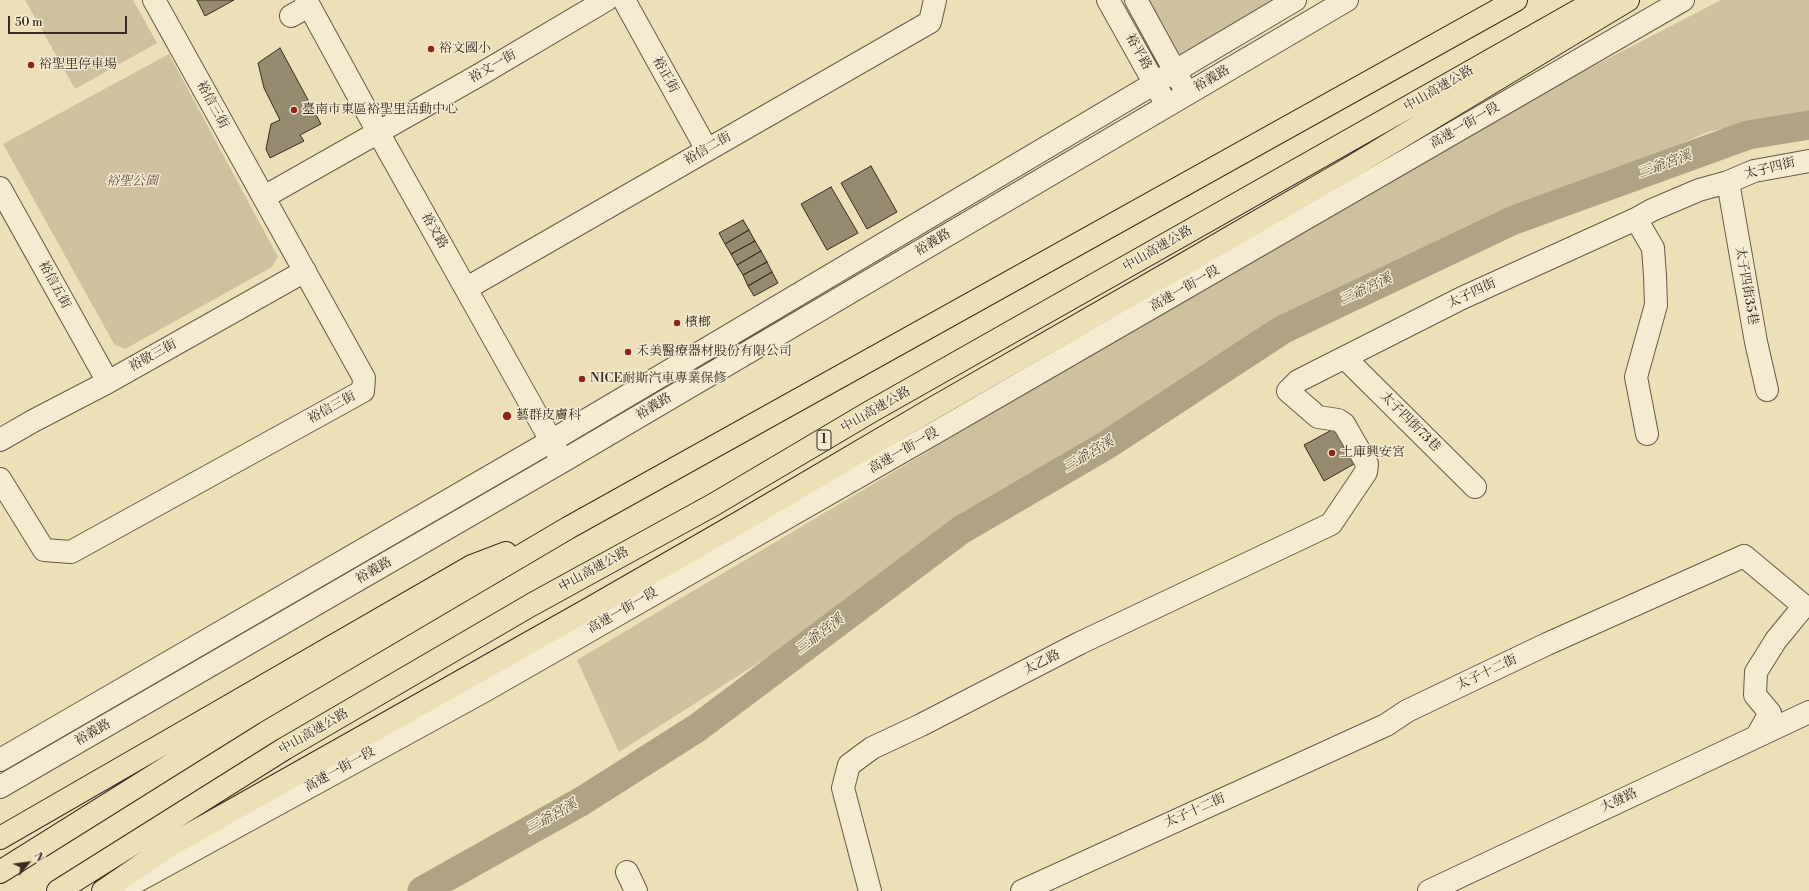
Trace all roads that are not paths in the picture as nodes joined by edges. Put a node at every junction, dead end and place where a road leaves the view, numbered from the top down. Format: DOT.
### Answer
graph roads {
  1 [pos="154,0"];
  2 [pos="606,0"];
  3 [pos="624,0"];
  4 [pos="935,0"];
  5 [pos="1108,0"];
  6 [pos="1136,0"];
  7 [pos="1295,0"];
  8 [pos="1347,0"];
  9 [pos="1516,0"];
  10 [pos="1597,0"];
  11 [pos="1628,0"];
  12 [pos="1683,0"];
  13 [pos="302,7"];
  14 [pos="1175,71"];
  15 [pos="1155,83"];
  16 [pos="1188,93"];
  17 [pos="1167,105"];
  18 [pos="378,132"];
  19 [pos="706,150"];
  20 [pos="1809,161"];
  21 [pos="1728,182"];
  22 [pos="0,188"];
  23 [pos="264,197"];
  24 [pos="1636,219"];
  25 [pos="305,271"];
  26 [pos="467,288"];
  27 [pos="1345,358"];
  28 [pos="108,382"];
  29 [pos="1767,390"];
  30 [pos="1647,434"];
  31 [pos="0,440"];
  32 [pos="552,441"];
  33 [pos="563,461"];
  34 [pos="0,479"];
  35 [pos="1475,487"];
  36 [pos="1347,501"];
  37 [pos="568,528"];
  38 [pos="1809,712"];
  39 [pos="1757,736"];
  40 [pos="0,760"];
  41 [pos="1,784"];
  42 [pos="0,838"];
  43 [pos="169,846"];
  44 [pos="0,872"];
  45 [pos="58,891"];
  46 [pos="93,891"];
  47 [pos="103,891"];
  48 [pos="119,891"];
  49 [pos="870,891"];
  50 [pos="1022,891"];
  51 [pos="1429,891"];
  1 -- 23 [label="street, 裕信三街"];
  2 -- 18 [label="street, 裕文一街"];
  3 -- 19 [label="street, 裕正街"];
  4 -- 19 [label="street, 裕信二街"];
  5 -- 15 [label="street, 裕平路"];
  6 -- 14 [label="street, 裕平路"];
  7 -- 14 [label="street, 裕義路"];
  8 -- 16 [label="street, 裕義路"];
  9 -- 37 [label="highway"];
  10 -- 45 [label="highway, 中山高速公路 / 1"];
  11 -- 43 [label="highway"];
  12 -- 48 [label="street, 高速一街一段"];
  13 -- 18 [label="street, 裕文路"];
  14 -- 15 [label="street, 裕義路"];
  14 -- 16 [label="street, 裕平路"];
  15 -- 17 [label="street, 裕平路"];
  15 -- 32 [label="street, 裕義路"];
  16 -- 17 [label="street, 裕義路"];
  17 -- 33 [label="street, 裕義路"];
  18 -- 23 [label="street, 裕文一街"];
  18 -- 26 [label="street, 裕文路"];
  19 -- 26 [label="street, 裕信二街"];
  20 -- 21 [label="street, 太子四街"];
  21 -- 24 [label="street, 太子四街"];
  21 -- 29 [label="street, 太子四街35巷"];
  22 -- 28 [label="street, 裕信五街"];
  23 -- 25 [label="street, 裕信三街"];
  24 -- 27 [label="street, 太子四街"];
  24 -- 30 [label="street"];
  25 -- 28 [label="street, 裕敬三街"];
  25 -- 34 [label="street, 裕信三街"];
  26 -- 32 [label="street, 裕文路"];
  27 -- 35 [label="street, 太子四街73巷"];
  27 -- 36 [label="street, 太子四街"];
  28 -- 31 [label="street, 裕敬三街"];
  32 -- 33 [label="street, 裕文路"];
  32 -- 40 [label="street, 裕義路"];
  33 -- 41 [label="street, 裕義路"];
  36 -- 49 [label="street, 太乙路"];
  37 -- 42 [label="highway"];
  37 -- 44 [label="highway"];
  38 -- 39 [label="street, 大發路"];
  39 -- 50 [label="street, 太子十二街"];
  39 -- 51 [label="street, 大發路"];
  43 -- 46 [label="highway"];
  43 -- 47 [label="highway"];
}
